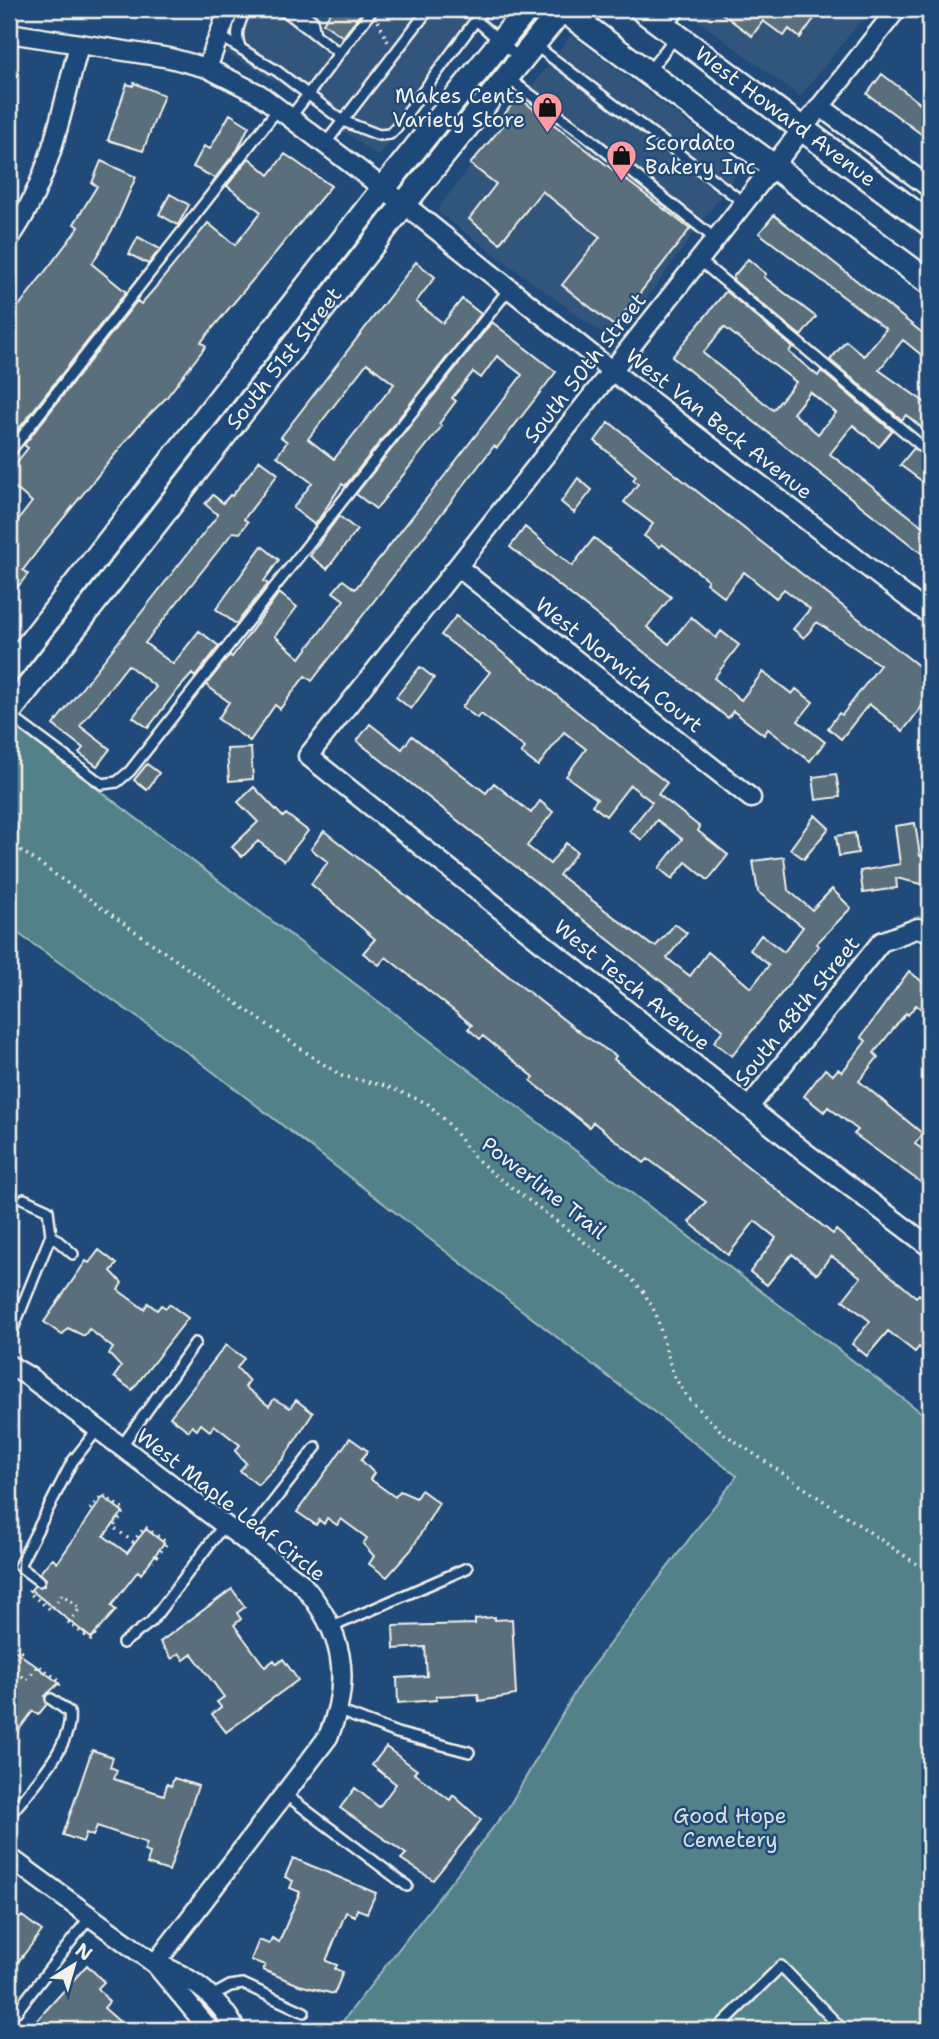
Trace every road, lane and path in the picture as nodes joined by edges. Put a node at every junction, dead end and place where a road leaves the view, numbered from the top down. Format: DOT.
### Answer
graph roads {
  1 [pos="229,9"];
  2 [pos="246,9"];
  3 [pos="275,9"];
  4 [pos="297,9"];
  5 [pos="429,9"];
  6 [pos="484,9"];
  7 [pos="527,9"];
  8 [pos="562,9"];
  9 [pos="641,9"];
  10 [pos="681,9"];
  11 [pos="897,9"];
  12 [pos="371,11"];
  13 [pos="477,21"];
  14 [pos="672,31"];
  15 [pos="9,33"];
  16 [pos="315,34"];
  17 [pos="220,36"];
  18 [pos="500,43"];
  19 [pos="79,45"];
  20 [pos="240,48"];
  21 [pos="339,53"];
  22 [pos="394,55"];
  23 [pos="521,61"];
  24 [pos="207,68"];
  25 [pos="648,72"];
  26 [pos="308,93"];
  27 [pos="821,107"];
  28 [pos="284,113"];
  29 [pos="343,121"];
  30 [pos="803,129"];
  31 [pos="325,144"];
  32 [pos="773,166"];
  33 [pos="383,188"];
  34 [pos="930,188"];
  35 [pos="743,202"];
  36 [pos="404,204"];
  37 [pos="930,224"];
  38 [pos="714,238"];
  39 [pos="9,239"];
  40 [pos="698,259"];
  41 [pos="930,283"];
  42 [pos="509,289"];
  43 [pos="612,370"];
  44 [pos="9,453"];
  45 [pos="930,453"];
  46 [pos="459,568"];
  47 [pos="930,615"];
  48 [pos="9,670"];
  49 [pos="9,713"];
  50 [pos="308,756"];
  51 [pos="751,798"];
  52 [pos="9,842"];
  53 [pos="930,933"];
  54 [pos="748,1107"];
  55 [pos="24,1199"];
  56 [pos="51,1235"];
  57 [pos="930,1247"];
  58 [pos="73,1254"];
  59 [pos="9,1339"];
  60 [pos="195,1343"];
  61 [pos="9,1365"];
  62 [pos="98,1429"];
  63 [pos="121,1447"];
  64 [pos="316,1447"];
  65 [pos="90,1510"];
  66 [pos="223,1526"];
  67 [pos="243,1541"];
  68 [pos="153,1561"];
  69 [pos="467,1569"];
  70 [pos="930,1573"];
  71 [pos="38,1580"];
  72 [pos="332,1627"];
  73 [pos="99,1630"];
  74 [pos="9,1642"];
  75 [pos="123,1643"];
  76 [pos="51,1699"];
  77 [pos="339,1711"];
  78 [pos="469,1752"];
  79 [pos="286,1794"];
  80 [pos="9,1816"];
  81 [pos="9,1857"];
  82 [pos="407,1886"];
  83 [pos="90,1917"];
  84 [pos="155,1964"];
  85 [pos="210,1997"];
  86 [pos="304,2012"];
  87 [pos="9,2021"];
  88 [pos="210,2030"];
  89 [pos="236,2030"];
  90 [pos="716,2030"];
  91 [pos="843,2030"];
  1 -- 17 [label="street"];
  2 -- 20 [label="lane"];
  3 -- 16 [label="lane"];
  4 -- 16 [label="lane"];
  5 -- 22 [label="lane"];
  6 -- 13 [label="lane"];
  7 -- 18 [label="street, South 51st Street"];
  8 -- 23 [label="street, South 51st Street"];
  8 -- 25 [label="street"];
  9 -- 14 [label="street, West Howard Avenue"];
  10 -- 14 [label="lane"];
  11 -- 27 [label="street, South 50th Street"];
  12 -- 21 [label="lane"];
  12 -- 22 [label="path"];
  13 -- 18 [label="lane"];
  13 -- 29 [label="lane"];
  14 -- 25 [label="lane"];
  14 -- 30 [label="street, West Howard Avenue"];
  15 -- 19 [label="street, West Van Beck Avenue"];
  16 -- 21 [label="lane"];
  17 -- 20 [label="lane"];
  17 -- 24 [label="street"];
  18 -- 23 [label="lane"];
  18 -- 33 [label="street, South 51st Street"];
  19 -- 24 [label="street, West Van Beck Avenue"];
  19 -- 39 [label="street"];
  20 -- 26 [label="lane"];
  21 -- 26 [label="lane"];
  22 -- 29 [label="lane"];
  23 -- 35 [label="lane"];
  23 -- 36 [label="street, South 51st Street"];
  23 -- 38 [label="lane"];
  24 -- 28 [label="street, West Van Beck Avenue"];
  25 -- 32 [label="street"];
  26 -- 28 [label="lane"];
  26 -- 29 [label="lane"];
  27 -- 30 [label="street, South 50th Street"];
  27 -- 34 [label="street, West Howard Avenue"];
  28 -- 31 [label="street, West Van Beck Avenue"];
  28 -- 44 [label="lane"];
  29 -- 31 [label="lane"];
  30 -- 32 [label="street, South 50th Street"];
  30 -- 37 [label="street, West Howard Avenue"];
  31 -- 33 [label="street, West Van Beck Avenue"];
  32 -- 35 [label="street, South 50th Street"];
  32 -- 41 [label="street"];
  33 -- 36 [label="street, West Van Beck Avenue"];
  33 -- 48 [label="street, South 51st Street"];
  35 -- 38 [label="street, South 50th Street"];
  36 -- 42 [label="street, West Van Beck Avenue"];
  36 -- 49 [label="street, South 51st Street"];
  38 -- 40 [label="street, South 50th Street"];
  40 -- 43 [label="street, South 50th Street"];
  40 -- 45 [label="lane"];
  42 -- 43 [label="street, West Van Beck Avenue"];
  42 -- 49 [label="lane"];
  43 -- 46 [label="street, South 50th Street"];
  43 -- 47 [label="street, West Van Beck Avenue"];
  46 -- 50 [label="street, South 50th Street"];
  46 -- 51 [label="street, West Norwich Court"];
  50 -- 54 [label="street, West Tesch Avenue"];
  52 -- 70 [label="path, Powerline Trail"];
  53 -- 54 [label="street, South 48th Street"];
  54 -- 57 [label="street, West Tesch Avenue"];
  55 -- 56 [label="lane"];
  56 -- 58 [label="lane"];
  56 -- 59 [label="lane"];
  60 -- 63 [label="lane"];
  61 -- 62 [label="street, West Maple Leaf Circle"];
  62 -- 63 [label="street, West Maple Leaf Circle"];
  62 -- 71 [label="lane"];
  63 -- 66 [label="street, West Maple Leaf Circle"];
  64 -- 67 [label="lane"];
  65 -- 68 [label="path"];
  66 -- 67 [label="street, West Maple Leaf Circle"];
  66 -- 75 [label="lane"];
  67 -- 72 [label="street, West Maple Leaf Circle"];
  69 -- 72 [label="lane"];
  71 -- 73 [label="path"];
  72 -- 77 [label="street, West Maple Leaf Circle"];
  74 -- 76 [label="path"];
  76 -- 80 [label="lane"];
  77 -- 78 [label="lane"];
  77 -- 79 [label="street, West Maple Leaf Circle"];
  79 -- 82 [label="lane"];
  79 -- 84 [label="street, West Maple Leaf Circle"];
  81 -- 83 [label="street"];
  83 -- 84 [label="street"];
  83 -- 87 [label="lane"];
  84 -- 85 [label="street"];
  84 -- 88 [label="street"];
  85 -- 86 [label="lane"];
  85 -- 89 [label="street"];
  90 -- 91 [label="lane"];
}
